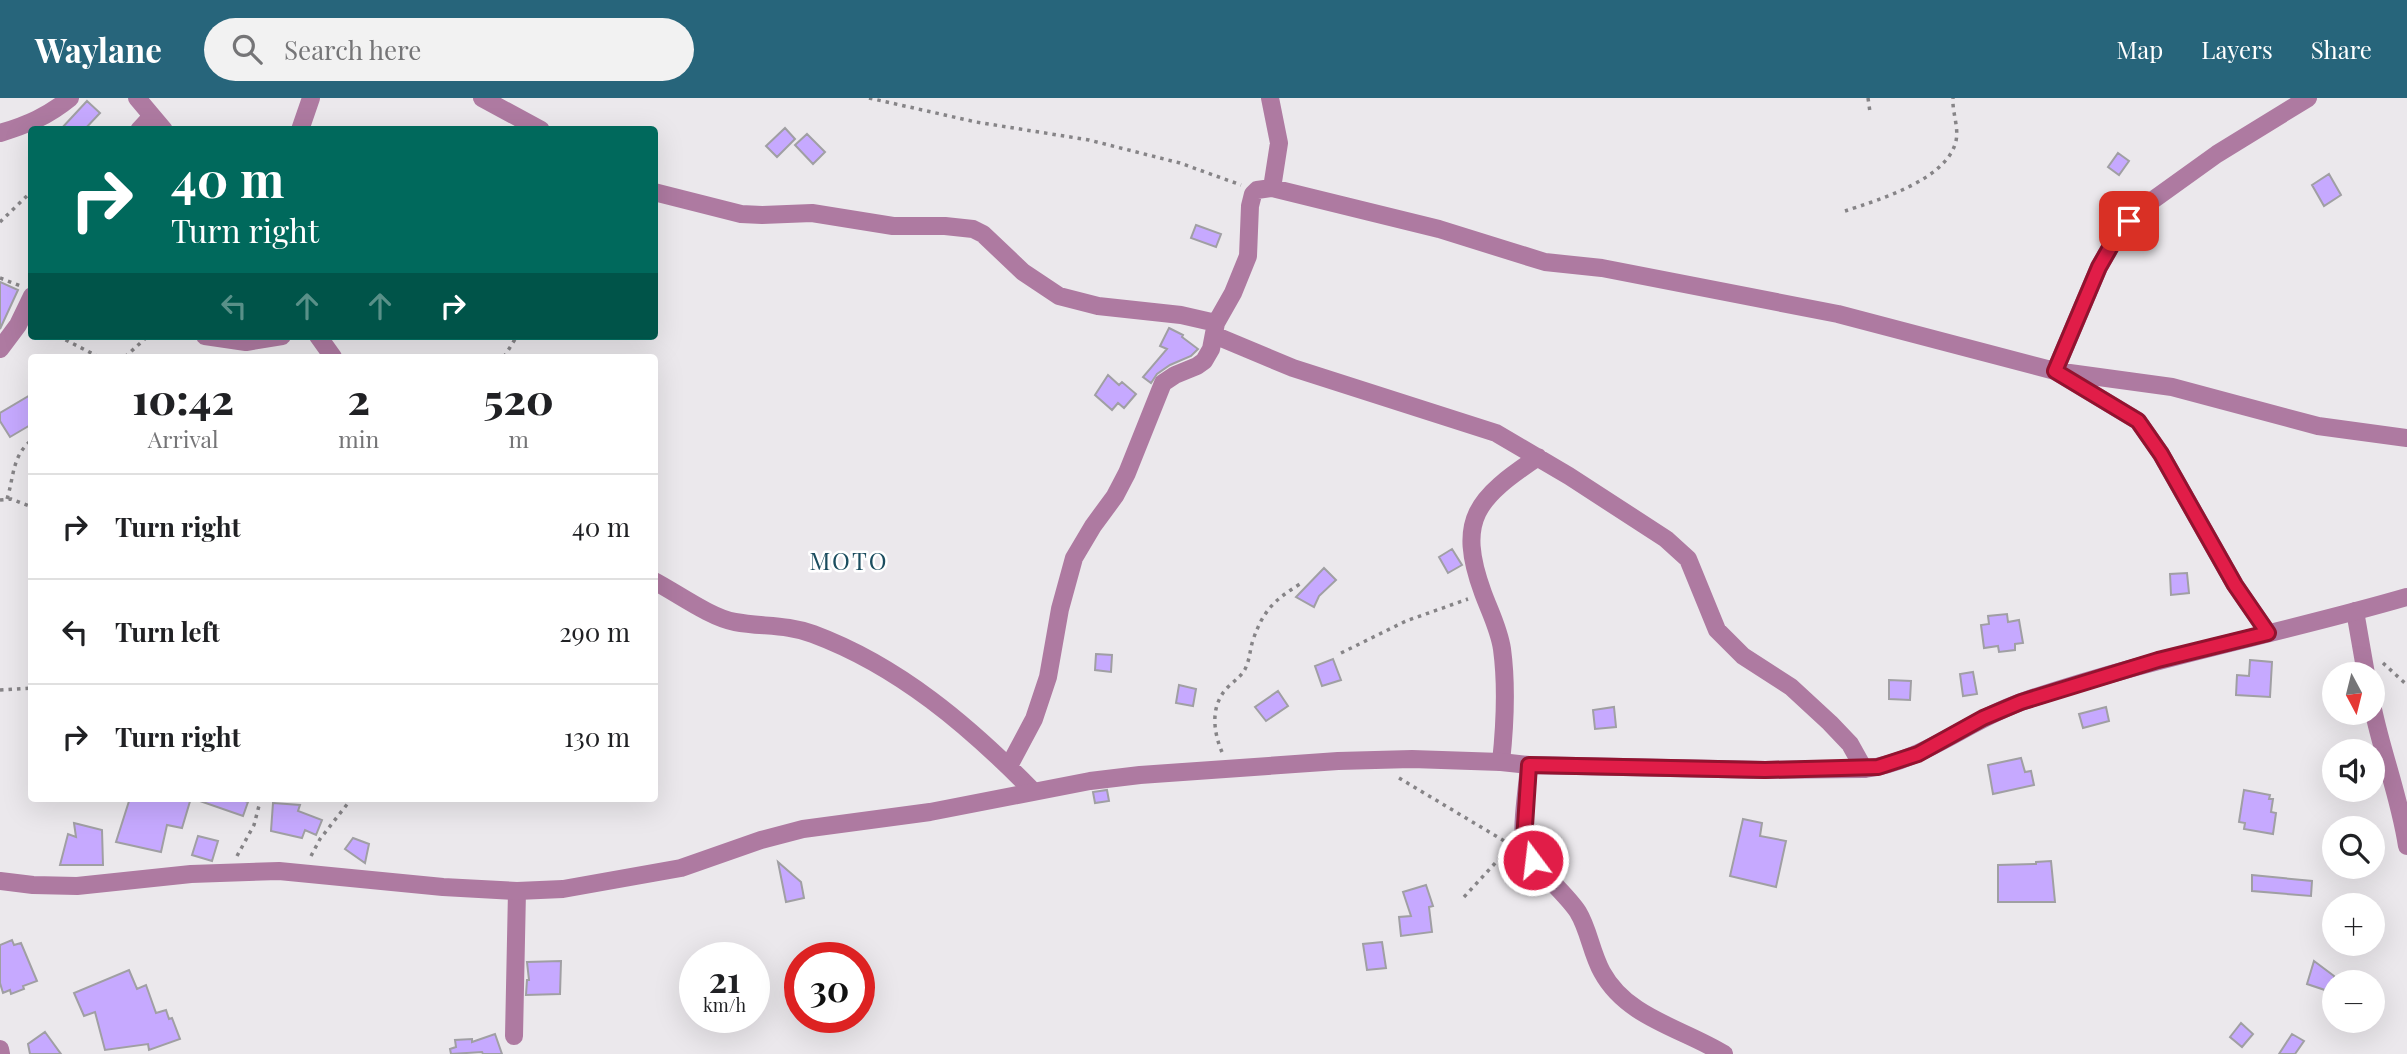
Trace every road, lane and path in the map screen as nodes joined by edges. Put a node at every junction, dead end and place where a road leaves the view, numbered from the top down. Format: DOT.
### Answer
graph roads {
  1 [pos="70,98"];
  2 [pos="136,98"];
  3 [pos="311,98"];
  4 [pos="481,98"];
  5 [pos="869,98"];
  6 [pos="1270,98"];
  7 [pos="1868,98"];
  8 [pos="1953,98"];
  9 [pos="2308,98"];
  10 [pos="1870,112"];
  11 [pos="158,123"];
  12 [pos="301,126"];
  13 [pos="534,126"];
  14 [pos="0,133"];
  15 [pos="1264,189"];
  16 [pos="658,193"];
  17 [pos="28,195"];
  18 [pos="1845,211"];
  19 [pos="0,222"];
  20 [pos="0,278"];
  21 [pos="27,291"];
  22 [pos="1215,329"];
  23 [pos="66,340"];
  24 [pos="144,340"];
  25 [pos="223,340"];
  26 [pos="266,340"];
  27 [pos="245,345"];
  28 [pos="0,349"];
  29 [pos="93,354"];
  30 [pos="128,354"];
  31 [pos="2055,371"];
  32 [pos="2407,438"];
  33 [pos="28,443"];
  34 [pos="1538,457"];
  35 [pos="7,499"];
  36 [pos="0,500"];
  37 [pos="28,505"];
  38 [pos="658,583"];
  39 [pos="1300,584"];
  40 [pos="1483,593"];
  41 [pos="2407,597"];
  42 [pos="2355,611"];
  43 [pos="2268,633"];
  44 [pos="2361,645"];
  45 [pos="1341,653"];
  46 [pos="2364,662"];
  47 [pos="2407,685"];
  48 [pos="28,688"];
  49 [pos="0,690"];
  50 [pos="2377,725"];
  51 [pos="1501,762"];
  52 [pos="1529,765"];
  53 [pos="1009,766"];
  54 [pos="1230,769"];
  55 [pos="1864,769"];
  56 [pos="1394,775"];
  57 [pos="1032,790"];
  58 [pos="260,802"];
  59 [pos="349,802"];
  60 [pos="2407,846"];
  61 [pos="1522,849"];
  62 [pos="226,872"];
  63 [pos="304,872"];
  64 [pos="0,881"];
  65 [pos="517,891"];
  66 [pos="1464,897"];
  67 [pos="514,1036"];
  68 [pos="0,1049"];
  69 [pos="1,1054"];
  70 [pos="1724,1054"];
  1 -- 14 [label="street"];
  2 -- 11 [label="street"];
  3 -- 12 [label="street"];
  4 -- 13 [label="street"];
  5 -- 15 [label="path"];
  6 -- 15 [label="street"];
  7 -- 10 [label="path"];
  8 -- 18 [label="path"];
  9 -- 31 [label="street"];
  15 -- 22 [label="street"];
  15 -- 31 [label="street"];
  16 -- 22 [label="street"];
  17 -- 19 [label="path"];
  20 -- 21 [label="path"];
  21 -- 28 [label="street"];
  22 -- 34 [label="street"];
  22 -- 53 [label="street"];
  23 -- 29 [label="path"];
  24 -- 30 [label="path"];
  25 -- 27 [label="street"];
  26 -- 27 [label="street"];
  31 -- 32 [label="street"];
  31 -- 43 [label="street"];
  33 -- 35 [label="path"];
  34 -- 40 [label="street"];
  34 -- 55 [label="street"];
  35 -- 36 [label="path"];
  35 -- 37 [label="path"];
  38 -- 53 [label="street"];
  39 -- 54 [label="path"];
  40 -- 45 [label="path"];
  40 -- 51 [label="street"];
  41 -- 42 [label="street"];
  42 -- 43 [label="street"];
  42 -- 44 [label="street"];
  43 -- 55 [label="street"];
  44 -- 46 [label="street"];
  44 -- 47 [label="path"];
  48 -- 49 [label="path"];
  50 -- 60 [label="street"];
  51 -- 52 [label="street"];
  51 -- 54 [label="street"];
  52 -- 55 [label="street"];
  52 -- 61 [label="street"];
  53 -- 57 [label="street"];
  54 -- 57 [label="street"];
  56 -- 61 [label="path"];
  57 -- 65 [label="street"];
  58 -- 62 [label="path"];
  59 -- 63 [label="path"];
  61 -- 66 [label="path"];
  61 -- 70 [label="street"];
  62 -- 63 [label="street"];
  62 -- 64 [label="street"];
  63 -- 65 [label="street"];
  65 -- 67 [label="street"];
  68 -- 69 [label="street"];
}
